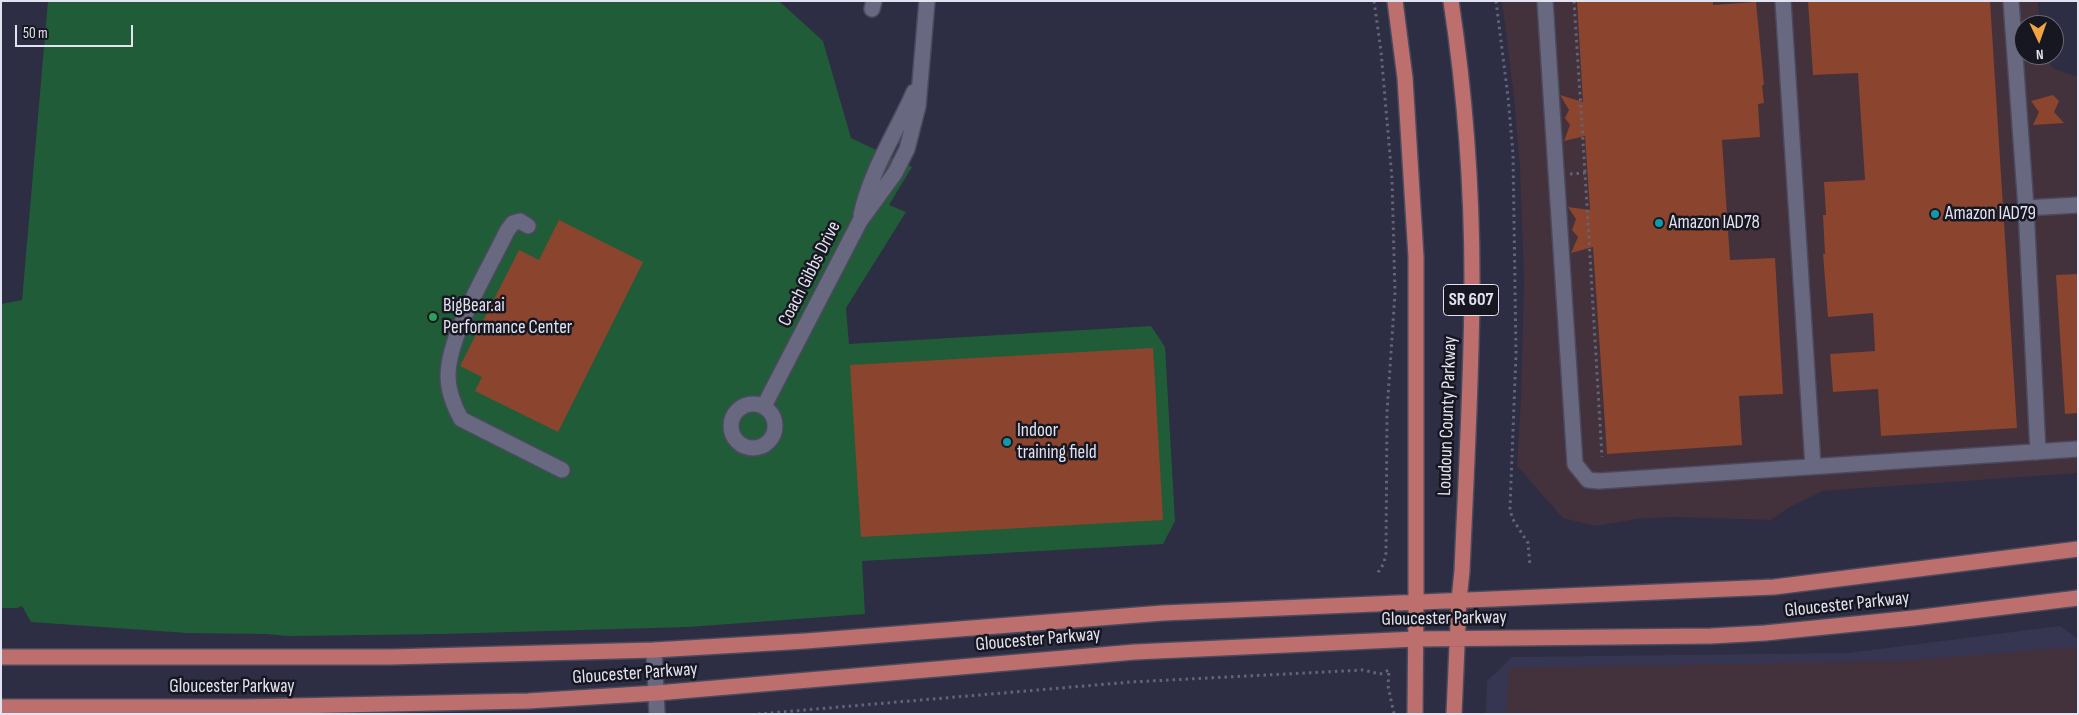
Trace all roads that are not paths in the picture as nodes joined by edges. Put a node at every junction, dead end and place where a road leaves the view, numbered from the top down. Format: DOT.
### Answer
graph roads {
  1 [pos="927,1"];
  2 [pos="1395,1"];
  3 [pos="1450,1"];
  4 [pos="1545,1"];
  5 [pos="1783,1"];
  6 [pos="2011,1"];
  7 [pos="2078,205"];
  8 [pos="2026,208"];
  9 [pos="528,226"];
  10 [pos="764,406"];
  11 [pos="2078,449"];
  12 [pos="2038,452"];
  13 [pos="1813,466"];
  14 [pos="562,470"];
  15 [pos="2078,550"];
  16 [pos="2078,598"];
  17 [pos="1459,600"];
  18 [pos="1416,601"];
  19 [pos="1416,638"];
  20 [pos="1457,638"];
  21 [pos="654,650"];
  22 [pos="1,657"];
  23 [pos="657,693"];
  24 [pos="1,707"];
  25 [pos="657,714"];
  26 [pos="1415,714"];
  27 [pos="1454,714"];
  1 -- 10 [label="street, Coach Gibbs Drive"];
  2 -- 18 [label="main road, Loudoun County Parkway / SR 607"];
  3 -- 17 [label="main road, Loudoun County Parkway / SR 607"];
  4 -- 13 [label="street"];
  5 -- 13 [label="street"];
  6 -- 8 [label="street"];
  7 -- 8 [label="street"];
  8 -- 12 [label="street"];
  9 -- 14 [label="street"];
  11 -- 12 [label="street"];
  12 -- 13 [label="street"];
  15 -- 17 [label="main road, Gloucester Parkway"];
  16 -- 20 [label="main road, Gloucester Parkway"];
  17 -- 18 [label="main road, Gloucester Parkway"];
  17 -- 20 [label="main road, Loudoun County Parkway / SR 607"];
  18 -- 19 [label="main road, Loudoun County Parkway / SR 607"];
  18 -- 21 [label="main road, Gloucester Parkway"];
  19 -- 20 [label="main road, Gloucester Parkway"];
  19 -- 23 [label="main road, Gloucester Parkway"];
  19 -- 26 [label="main road, Loudoun County Parkway / SR 607"];
  20 -- 27 [label="main road, Loudoun County Parkway / SR 607"];
  21 -- 22 [label="main road, Gloucester Parkway"];
  21 -- 23 [label="street"];
  23 -- 24 [label="main road, Gloucester Parkway"];
  23 -- 25 [label="street"];
}
